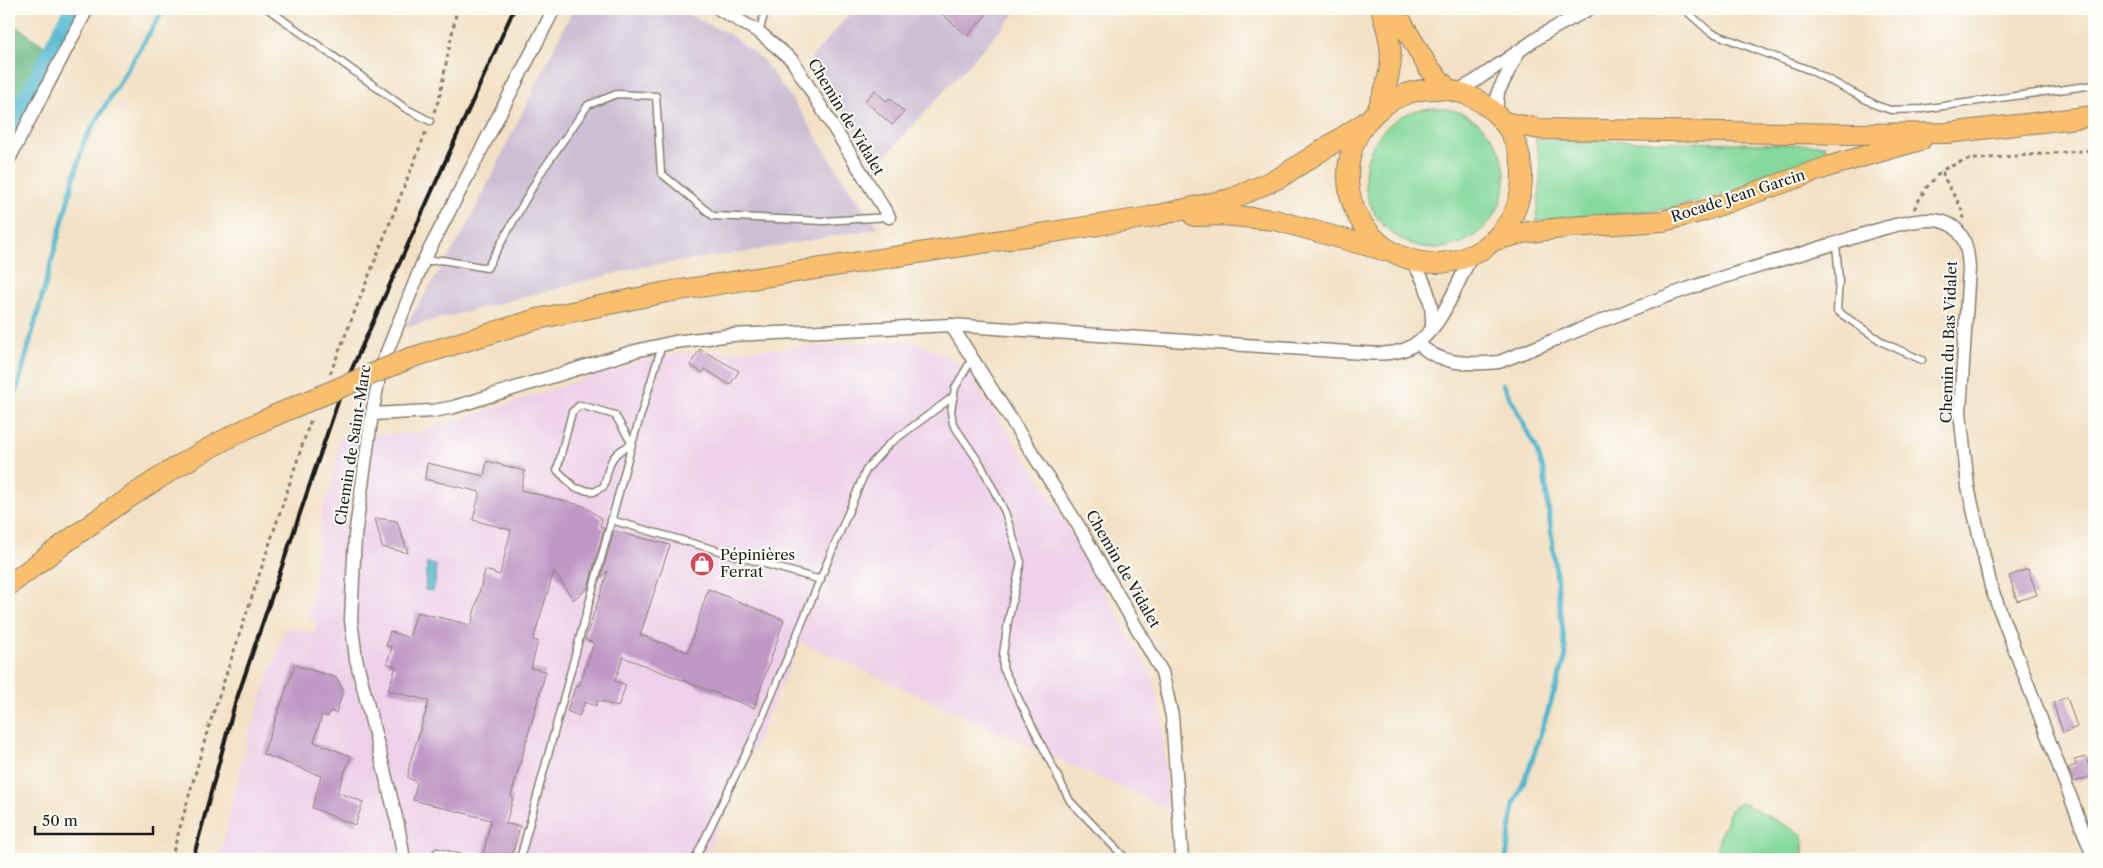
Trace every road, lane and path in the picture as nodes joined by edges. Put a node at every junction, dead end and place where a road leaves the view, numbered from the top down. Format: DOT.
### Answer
graph roads {
  1 [pos="87,9"];
  2 [pos="268,9"];
  3 [pos="457,9"];
  4 [pos="554,9"];
  5 [pos="719,9"];
  6 [pos="766,9"];
  7 [pos="1380,9"];
  8 [pos="1394,9"];
  9 [pos="1589,9"];
  10 [pos="1684,9"];
  11 [pos="759,32"];
  12 [pos="1520,50"];
  13 [pos="2094,85"];
  14 [pos="1452,90"];
  15 [pos="1372,116"];
  16 [pos="2094,116"];
  17 [pos="1500,117"];
  18 [pos="430,121"];
  19 [pos="1947,133"];
  20 [pos="2094,150"];
  21 [pos="9,159"];
  22 [pos="1942,170"];
  23 [pos="888,217"];
  24 [pos="1150,217"];
  25 [pos="1905,224"];
  26 [pos="1965,239"];
  27 [pos="1495,240"];
  28 [pos="1836,244"];
  29 [pos="1390,252"];
  30 [pos="1472,256"];
  31 [pos="1412,261"];
  32 [pos="423,262"];
  33 [pos="951,325"];
  34 [pos="1432,326"];
  35 [pos="1417,342"];
  36 [pos="662,344"];
  37 [pos="973,358"];
  38 [pos="1922,360"];
  39 [pos="326,382"];
  40 [pos="954,396"];
  41 [pos="372,414"];
  42 [pos="312,417"];
  43 [pos="632,444"];
  44 [pos="612,520"];
  45 [pos="821,580"];
  46 [pos="9,585"];
  47 [pos="2094,858"];
  48 [pos="171,859"];
  49 [pos="404,859"];
  50 [pos="436,859"];
  51 [pos="465,859"];
  52 [pos="520,859"];
  53 [pos="695,859"];
  54 [pos="1126,859"];
  55 [pos="1182,859"];
  1 -- 21 [label="street"];
  2 -- 18 [label="lane"];
  3 -- 18 [label="path"];
  4 -- 32 [label="street, Chemin de Saint-Marc"];
  5 -- 11 [label="street, Chemin de Vidalet"];
  6 -- 11 [label="lane"];
  7 -- 15 [label="main road"];
  8 -- 14 [label="main road"];
  9 -- 12 [label="street"];
  10 -- 13 [label="lane"];
  11 -- 23 [label="street, Chemin de Vidalet"];
  12 -- 14 [label="street"];
  12 -- 17 [label="street"];
  14 -- 15 [label="main road"];
  14 -- 17 [label="main road"];
  15 -- 24 [label="main road"];
  15 -- 29 [label="main road"];
  16 -- 19 [label="main road, Rocade Jean Garcin"];
  17 -- 19 [label="main road, Rocade Jean Garcin"];
  17 -- 27 [label="main road"];
  18 -- 39 [label="path"];
  19 -- 27 [label="main road, Rocade Jean Garcin"];
  20 -- 22 [label="path"];
  22 -- 25 [label="path"];
  22 -- 26 [label="path"];
  23 -- 32 [label="lane"];
  24 -- 29 [label="main road"];
  24 -- 46 [label="main road, bridge"];
  25 -- 26 [label="street, Chemin du Bas Vidalet"];
  25 -- 28 [label="street, Chemin du Bas Vidalet"];
  26 -- 47 [label="street, Chemin du Bas Vidalet"];
  27 -- 30 [label="main road"];
  28 -- 35 [label="street, Chemin du Bas Vidalet"];
  28 -- 38 [label="lane"];
  29 -- 31 [label="main road"];
  30 -- 31 [label="main road"];
  30 -- 34 [label="street"];
  31 -- 34 [label="street"];
  32 -- 41 [label="street, Chemin de Saint-Marc"];
  33 -- 35 [label="street"];
  33 -- 36 [label="street"];
  33 -- 37 [label="street, Chemin de Vidalet"];
  34 -- 35 [label="street"];
  36 -- 41 [label="street"];
  36 -- 43 [label="lane"];
  37 -- 40 [label="lane"];
  37 -- 55 [label="street, Chemin de Vidalet"];
  40 -- 45 [label="lane"];
  40 -- 54 [label="lane"];
  41 -- 49 [label="street, Chemin de Saint-Marc"];
  42 -- 48 [label="path"];
  43 -- 43 [label="lane"];
  43 -- 44 [label="lane"];
  44 -- 45 [label="lane"];
  44 -- 52 [label="lane"];
  45 -- 53 [label="lane"];
  50 -- 51 [label="lane"];
}
